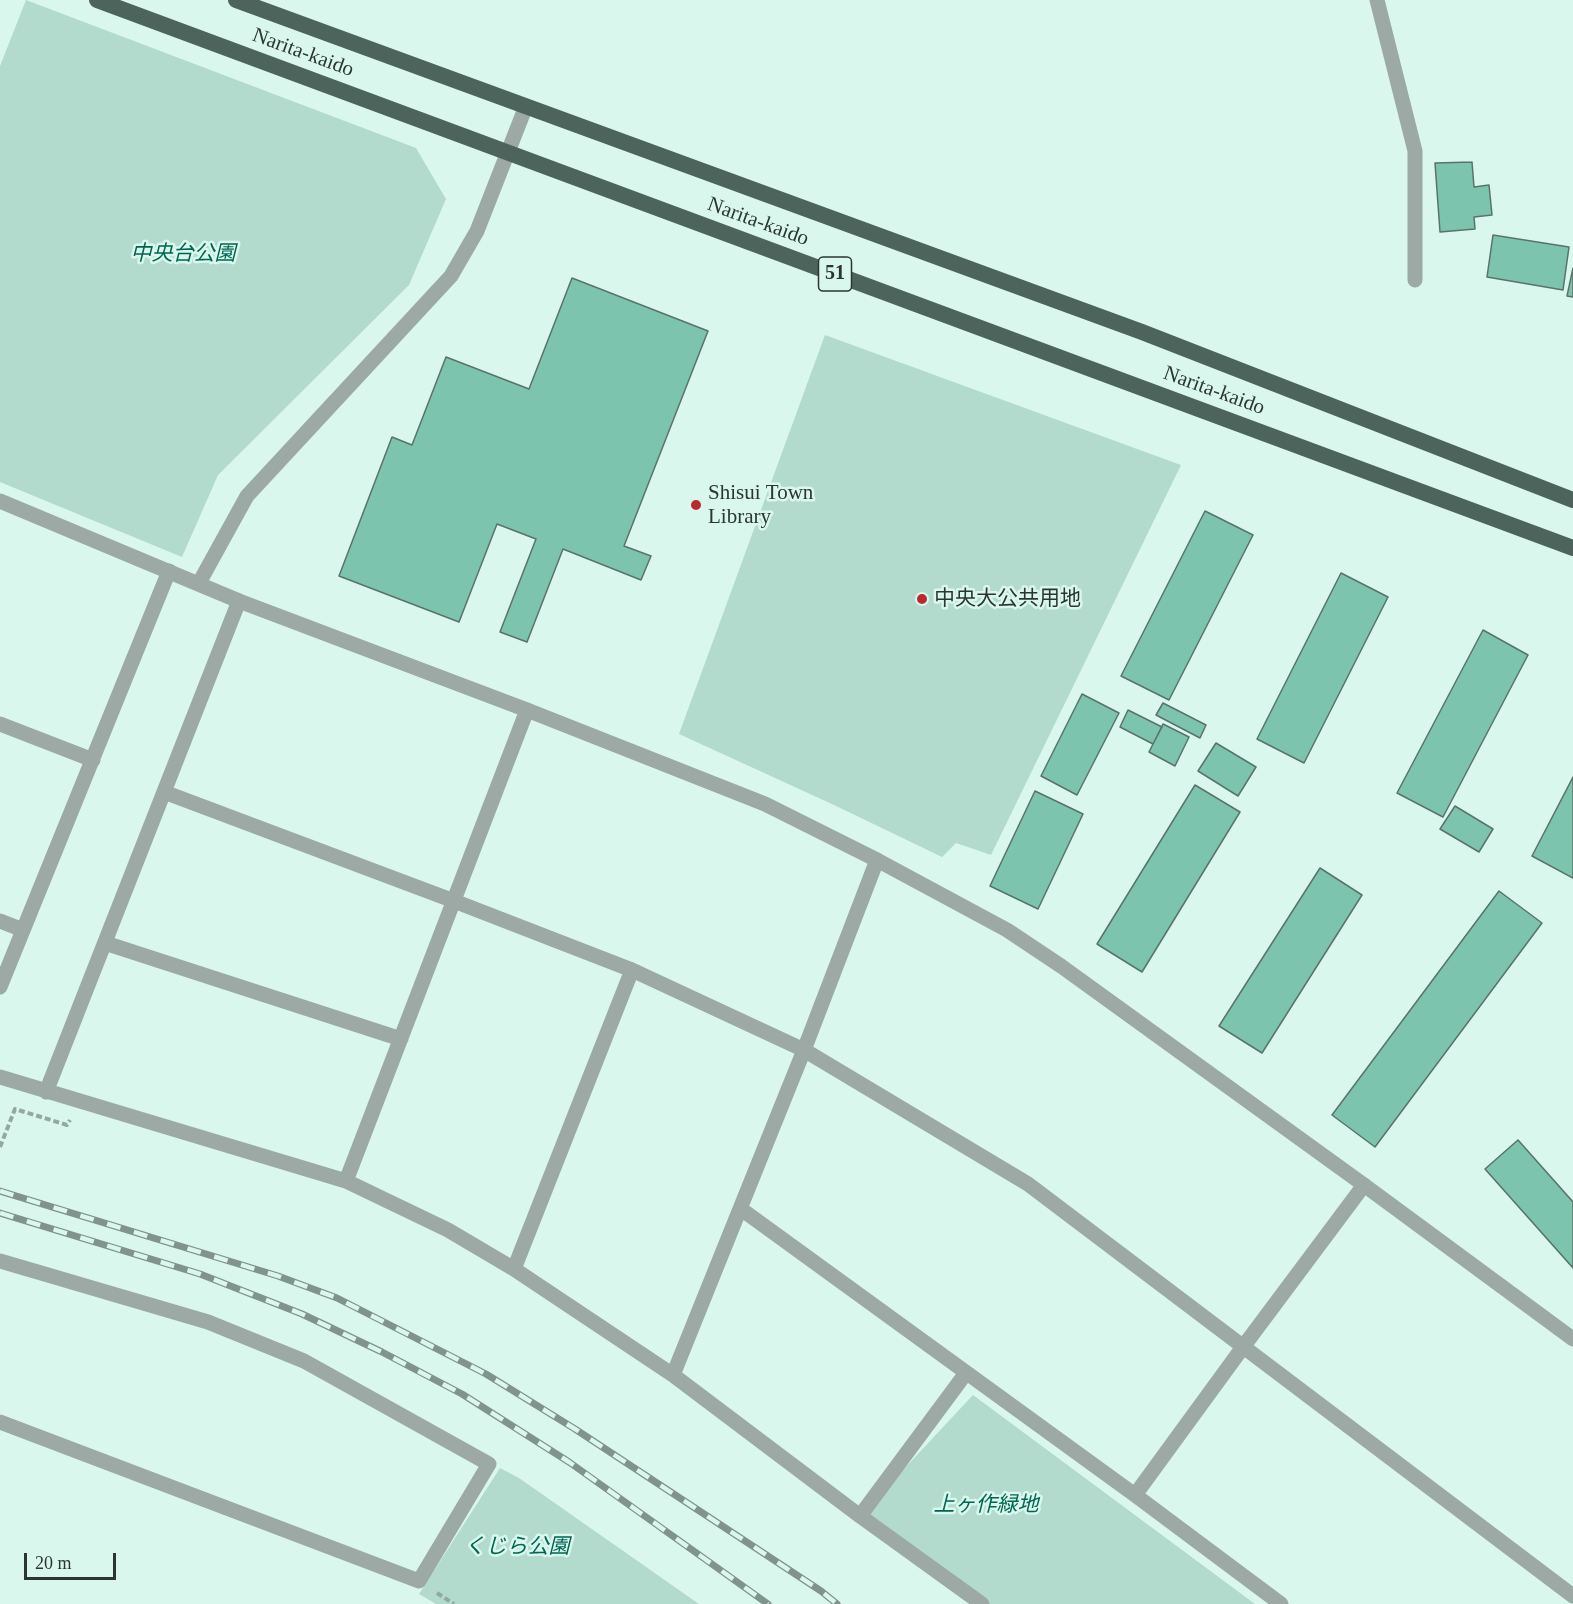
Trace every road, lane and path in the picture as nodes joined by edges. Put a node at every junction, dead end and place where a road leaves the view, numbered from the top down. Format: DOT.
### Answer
graph roads {
  1 [pos="97,0"];
  2 [pos="236,0"];
  3 [pos="1377,0"];
  4 [pos="526,106"];
  5 [pos="506,153"];
  6 [pos="1415,280"];
  7 [pos="1573,500"];
  8 [pos="0,501"];
  9 [pos="1573,548"];
  10 [pos="169,571"];
  11 [pos="199,583"];
  12 [pos="239,601"];
  13 [pos="527,710"];
  14 [pos="0,724"];
  15 [pos="93,760"];
  16 [pos="164,792"];
  17 [pos="877,860"];
  18 [pos="454,901"];
  19 [pos="0,921"];
  20 [pos="23,930"];
  21 [pos="105,943"];
  22 [pos="632,970"];
  23 [pos="0,987"];
  24 [pos="401,1039"];
  25 [pos="804,1050"];
  26 [pos="0,1077"];
  27 [pos="46,1092"];
  28 [pos="68,1125"];
  29 [pos="0,1148"];
  30 [pos="346,1180"];
  31 [pos="1364,1185"];
  32 [pos="741,1209"];
  33 [pos="0,1262"];
  34 [pos="514,1269"];
  35 [pos="1573,1340"];
  36 [pos="1243,1347"];
  37 [pos="966,1372"];
  38 [pos="673,1375"];
  39 [pos="0,1422"];
  40 [pos="1135,1495"];
  41 [pos="860,1516"];
  42 [pos="1573,1596"];
  43 [pos="982,1604"];
  44 [pos="1281,1604"];
  1 -- 5 [label="highway, Narita-kaido / 51"];
  2 -- 4 [label="highway, Narita-kaido / 51"];
  3 -- 6 [label="street"];
  4 -- 5 [label="street"];
  4 -- 7 [label="highway, Narita-kaido / 51"];
  5 -- 9 [label="highway, Narita-kaido / 51"];
  5 -- 11 [label="street"];
  8 -- 10 [label="street"];
  10 -- 11 [label="street"];
  10 -- 15 [label="street"];
  11 -- 12 [label="street"];
  12 -- 13 [label="street"];
  12 -- 16 [label="street"];
  13 -- 17 [label="street"];
  13 -- 18 [label="street"];
  14 -- 15 [label="street"];
  15 -- 20 [label="street"];
  16 -- 18 [label="street"];
  16 -- 21 [label="street"];
  17 -- 25 [label="street"];
  17 -- 31 [label="street"];
  18 -- 22 [label="street"];
  18 -- 24 [label="street"];
  19 -- 20 [label="street"];
  20 -- 23 [label="street"];
  21 -- 24 [label="street"];
  21 -- 27 [label="street"];
  22 -- 25 [label="street"];
  22 -- 34 [label="street"];
  24 -- 30 [label="street"];
  25 -- 32 [label="street"];
  25 -- 36 [label="street"];
  26 -- 27 [label="street"];
  27 -- 30 [label="street"];
  28 -- 29 [label="path"];
  30 -- 34 [label="street"];
  31 -- 35 [label="street"];
  31 -- 36 [label="street"];
  32 -- 37 [label="street"];
  32 -- 38 [label="street"];
  33 -- 39 [label="street"];
  34 -- 38 [label="street"];
  36 -- 40 [label="street"];
  36 -- 42 [label="street"];
  37 -- 40 [label="street"];
  37 -- 41 [label="street"];
  38 -- 41 [label="street"];
  40 -- 44 [label="street"];
  41 -- 43 [label="street"];
}
